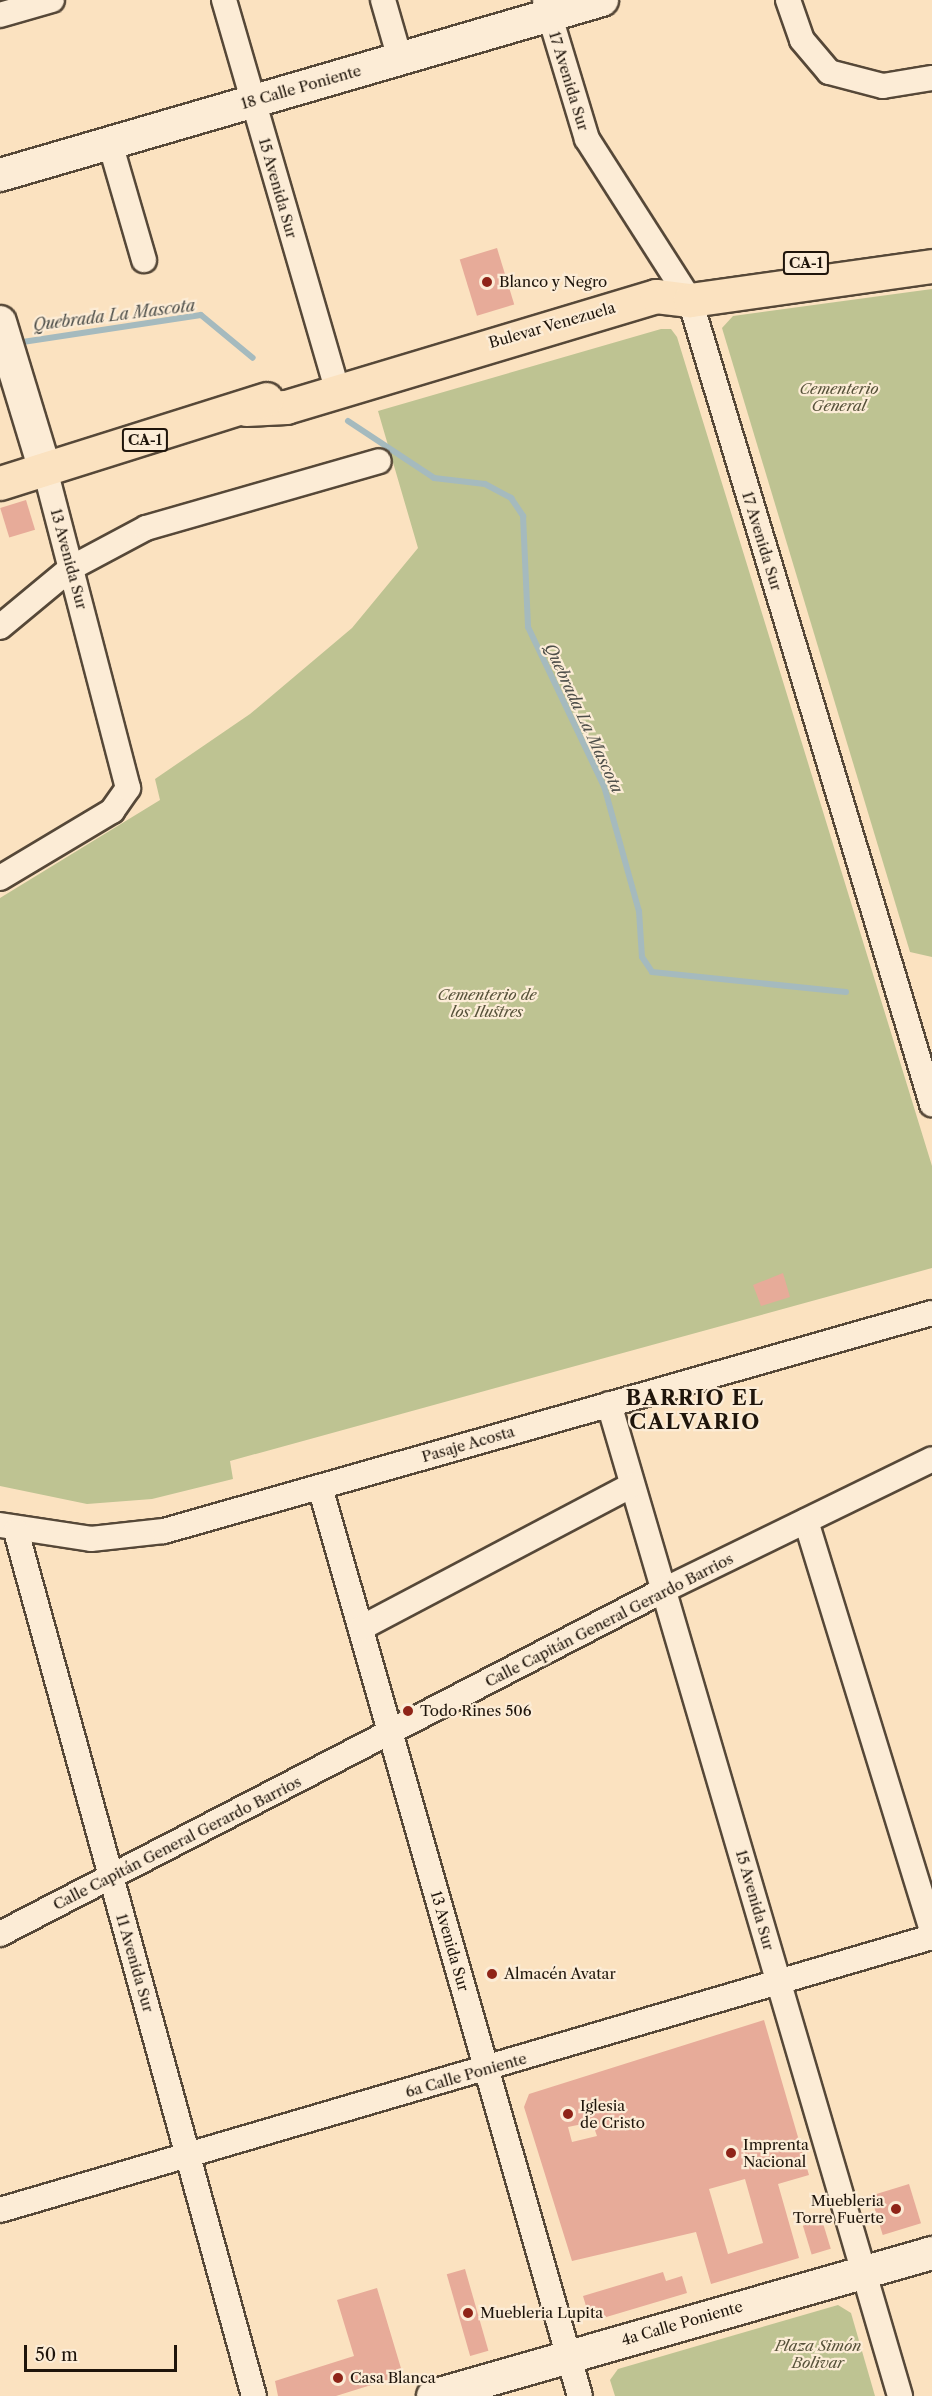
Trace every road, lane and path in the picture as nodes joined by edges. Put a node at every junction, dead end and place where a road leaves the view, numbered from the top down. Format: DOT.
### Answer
graph roads {
  1 [pos="52,0"];
  2 [pos="224,0"];
  3 [pos="383,0"];
  4 [pos="602,0"];
  5 [pos="788,0"];
  6 [pos="547,8"];
  7 [pos="0,15"];
  8 [pos="400,59"];
  9 [pos="932,78"];
  10 [pos="253,101"];
  11 [pos="110,143"];
  12 [pos="0,175"];
  13 [pos="932,247"];
  14 [pos="144,260"];
  15 [pos="932,266"];
  16 [pos="676,292"];
  17 [pos="0,322"];
  18 [pos="447,355"];
  19 [pos="333,375"];
  20 [pos="246,410"];
  21 [pos="379,461"];
  22 [pos="45,470"];
  23 [pos="0,483"];
  24 [pos="71,568"];
  25 [pos="0,627"];
  26 [pos="0,878"];
  27 [pos="932,1104"];
  28 [pos="932,1313"];
  29 [pos="609,1404"];
  30 [pos="932,1459"];
  31 [pos="632,1485"];
  32 [pos="320,1487"];
  33 [pos="806,1521"];
  34 [pos="8,1528"];
  35 [pos="664,1590"];
  36 [pos="361,1628"];
  37 [pos="390,1733"];
  38 [pos="110,1878"];
  39 [pos="932,1930"];
  40 [pos="0,1934"];
  41 [pos="932,1937"];
  42 [pos="779,1982"];
  43 [pos="487,2071"];
  44 [pos="189,2151"];
  45 [pos="0,2210"];
  46 [pos="932,2253"];
  47 [pos="864,2273"];
  48 [pos="568,2355"];
  49 [pos="254,2396"];
  50 [pos="433,2396"];
  51 [pos="580,2396"];
  52 [pos="900,2396"];
  1 -- 7 [label="street"];
  2 -- 10 [label="street, 15 Avenida Sur"];
  3 -- 8 [label="street"];
  4 -- 6 [label="street, 18 Calle Poniente"];
  5 -- 9 [label="street"];
  6 -- 8 [label="street, 18 Calle Poniente"];
  6 -- 16 [label="street, 17 Avenida Sur"];
  8 -- 10 [label="street, 18 Calle Poniente"];
  10 -- 11 [label="street, 18 Calle Poniente"];
  10 -- 19 [label="street, 15 Avenida Sur"];
  11 -- 12 [label="street, 18 Calle Poniente"];
  11 -- 14 [label="street"];
  13 -- 16 [label="highway, Bulevar Venezuela / CA-1"];
  15 -- 16 [label="highway, Bulevar Venezuela / CA-1"];
  16 -- 18 [label="highway, Bulevar Venezuela / CA-1"];
  16 -- 27 [label="street, 17 Avenida Sur"];
  17 -- 22 [label="street, 13 Avenida Sur"];
  18 -- 19 [label="highway, Bulevar Venezuela / CA-1"];
  18 -- 20 [label="highway, Bulevar Venezuela / CA-1"];
  19 -- 20 [label="highway, Bulevar Venezuela / CA-1"];
  20 -- 22 [label="highway, Bulevar Venezuela / CA-1"];
  21 -- 24 [label="street"];
  22 -- 23 [label="highway, Bulevar Venezuela / CA-1"];
  22 -- 24 [label="street, 13 Avenida Sur"];
  24 -- 25 [label="street"];
  24 -- 26 [label="street, 13 Avenida Sur"];
  28 -- 29 [label="street, Pasaje Acosta"];
  29 -- 31 [label="street, 15 Avenida Sur"];
  29 -- 32 [label="street, Pasaje Acosta"];
  30 -- 33 [label="street, Calle Capitán General Gerardo Barrios"];
  31 -- 35 [label="street, 15 Avenida Sur"];
  31 -- 36 [label="street"];
  32 -- 34 [label="street, Pasaje Acosta"];
  32 -- 36 [label="street, 13 Avenida Sur"];
  33 -- 35 [label="street, Calle Capitán General Gerardo Barrios"];
  33 -- 39 [label="street"];
  34 -- 38 [label="street, 11 Avenida Sur"];
  35 -- 37 [label="street, Calle Capitán General Gerardo Barrios"];
  35 -- 42 [label="street, 15 Avenida Sur"];
  36 -- 37 [label="street, 13 Avenida Sur"];
  37 -- 38 [label="street, Calle Capitán General Gerardo Barrios"];
  37 -- 43 [label="street, 13 Avenida Sur"];
  38 -- 40 [label="street, Calle Capitán General Gerardo Barrios"];
  38 -- 44 [label="street, 11 Avenida Sur"];
  41 -- 42 [label="street, 6a Calle Poniente"];
  42 -- 43 [label="street, 6a Calle Poniente"];
  42 -- 47 [label="street, 15 Avenida Sur"];
  43 -- 44 [label="street, 6a Calle Poniente"];
  43 -- 48 [label="street, 13 Avenida Sur"];
  44 -- 45 [label="street, 6a Calle Poniente"];
  44 -- 49 [label="street, 11 Avenida Sur"];
  46 -- 47 [label="street, 4a Calle Poniente"];
  47 -- 48 [label="street, 4a Calle Poniente"];
  47 -- 52 [label="street, 15 Avenida Sur"];
  48 -- 50 [label="street, 4a Calle Poniente"];
  48 -- 51 [label="street, 13 Avenida Sur"];
}
